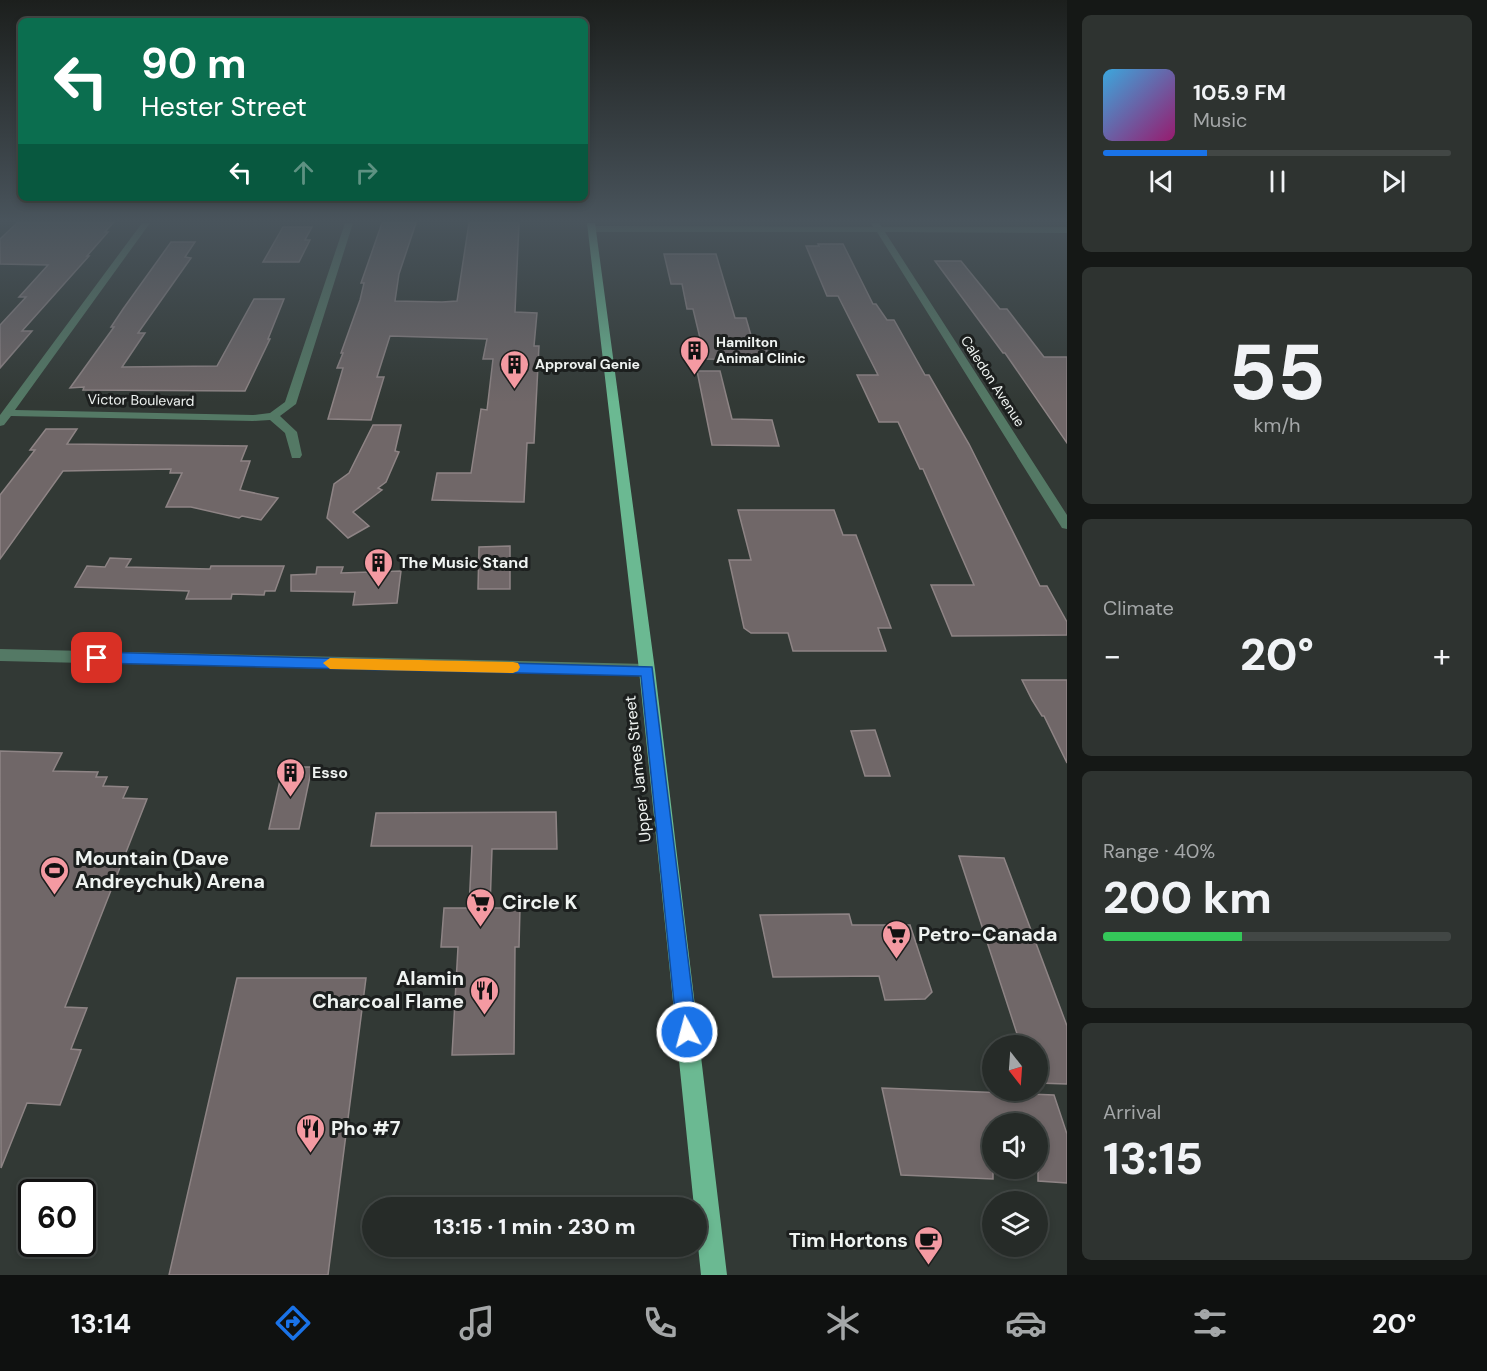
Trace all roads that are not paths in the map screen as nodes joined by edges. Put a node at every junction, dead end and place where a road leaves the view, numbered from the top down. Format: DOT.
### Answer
graph roads {
  1 [pos="103,282"];
  2 [pos="330,282"];
  3 [pos="599,282"];
  4 [pos="913,282"];
  5 [pos="8,413"];
  6 [pos="273,416"];
  7 [pos="0,423"];
  8 [pos="296,455"];
  9 [pos="1067,525"];
  10 [pos="0,655"];
  11 [pos="647,670"];
  12 [pos="714,1275"];
  1 -- 5 [label="street"];
  2 -- 6 [label="street"];
  3 -- 11 [label="main road, Upper James Street"];
  4 -- 9 [label="street, Caledon Avenue"];
  5 -- 6 [label="street, Victor Boulevard"];
  5 -- 7 [label="street"];
  6 -- 8 [label="street"];
  10 -- 11 [label="street"];
  11 -- 12 [label="main road, Upper James Street"];
}
